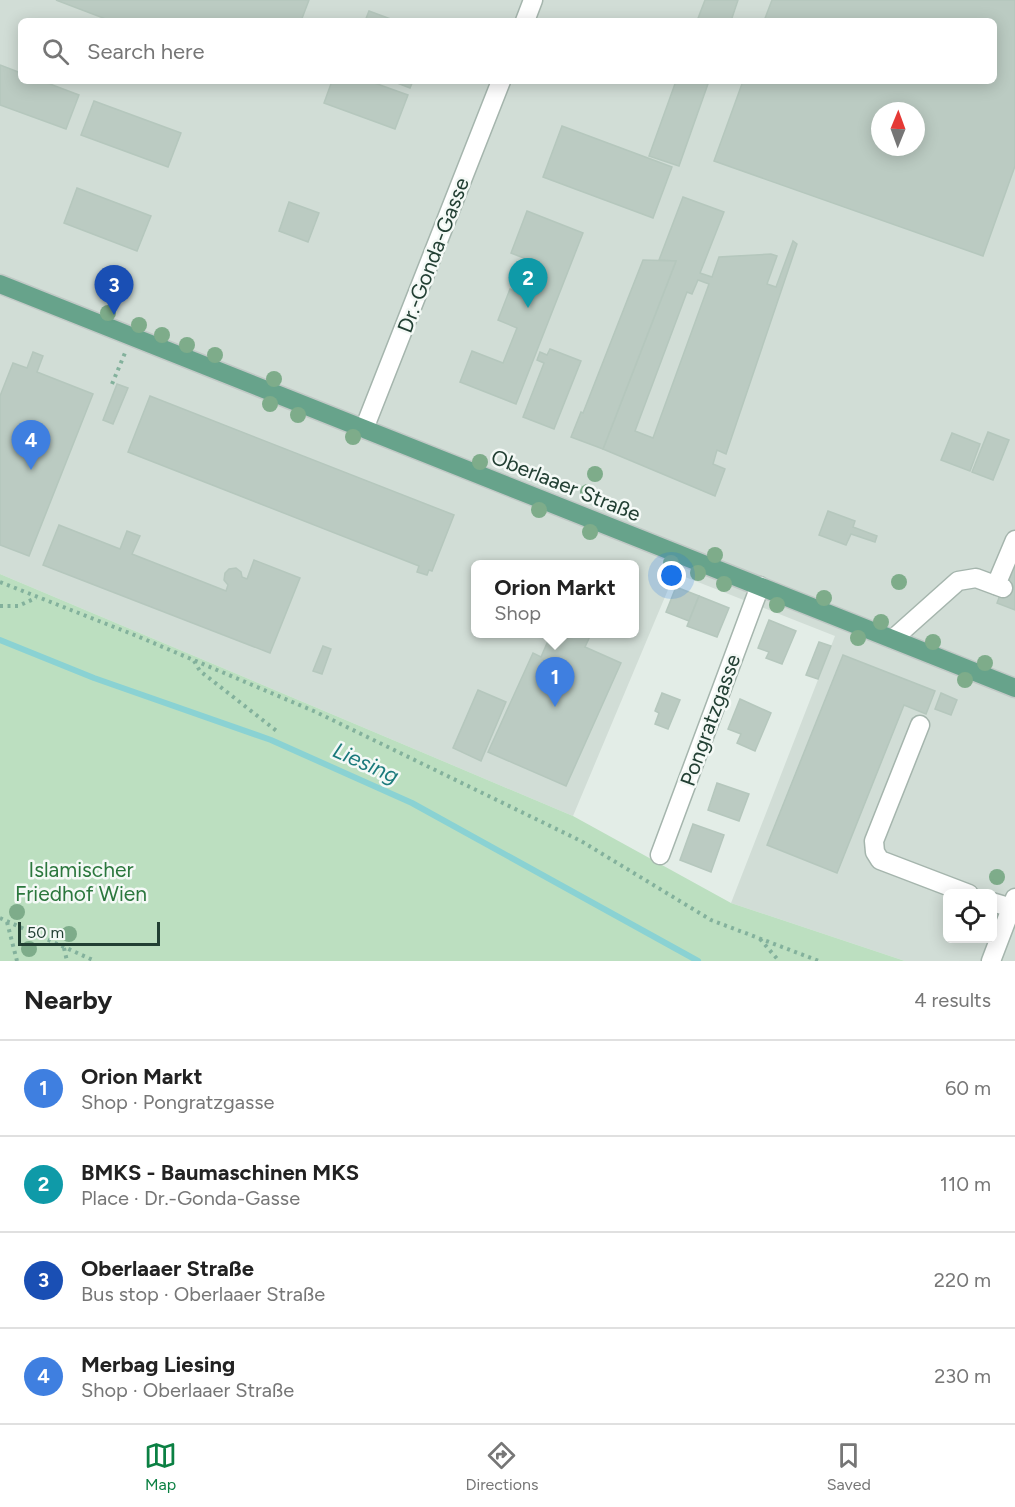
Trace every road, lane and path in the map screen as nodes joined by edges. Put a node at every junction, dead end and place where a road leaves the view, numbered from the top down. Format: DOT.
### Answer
graph roads {
  1 [pos="533,0"];
  2 [pos="526,18"];
  3 [pos="500,84"];
  4 [pos="0,284"];
  5 [pos="125,353"];
  6 [pos="112,384"];
  7 [pos="364,429"];
  8 [pos="1015,540"];
  9 [pos="0,582"];
  10 [pos="760,586"];
  11 [pos="37,597"];
  12 [pos="0,606"];
  13 [pos="893,639"];
  14 [pos="193,660"];
  15 [pos="1015,688"];
  16 [pos="920,725"];
  17 [pos="278,732"];
  18 [pos="660,855"];
  19 [pos="956,889"];
  20 [pos="997,903"];
  21 [pos="1014,905"];
  22 [pos="0,918"];
  23 [pos="7,922"];
  24 [pos="759,938"];
  25 [pos="64,948"];
  26 [pos="17,961"];
  27 [pos="67,961"];
  28 [pos="94,961"];
  29 [pos="779,961"];
  30 [pos="819,961"];
  31 [pos="991,961"];
  1 -- 2 [label="street"];
  3 -- 7 [label="street, Dr.-Gonda-Gasse"];
  4 -- 7 [label="main road, Oberlaaer Straße"];
  5 -- 6 [label="path"];
  7 -- 10 [label="main road, Oberlaaer Straße"];
  8 -- 13 [label="street"];
  9 -- 11 [label="path"];
  10 -- 13 [label="main road, Oberlaaer Straße"];
  10 -- 18 [label="street, Pongratzgasse"];
  11 -- 12 [label="path"];
  11 -- 14 [label="path"];
  13 -- 15 [label="main road, Oberlaaer Straße"];
  14 -- 17 [label="path"];
  14 -- 24 [label="path"];
  16 -- 19 [label="street"];
  20 -- 21 [label="street"];
  21 -- 31 [label="street"];
  22 -- 23 [label="path"];
  23 -- 25 [label="path"];
  23 -- 26 [label="path"];
  24 -- 29 [label="path"];
  24 -- 30 [label="path"];
  25 -- 27 [label="path"];
  25 -- 28 [label="path"];
}
